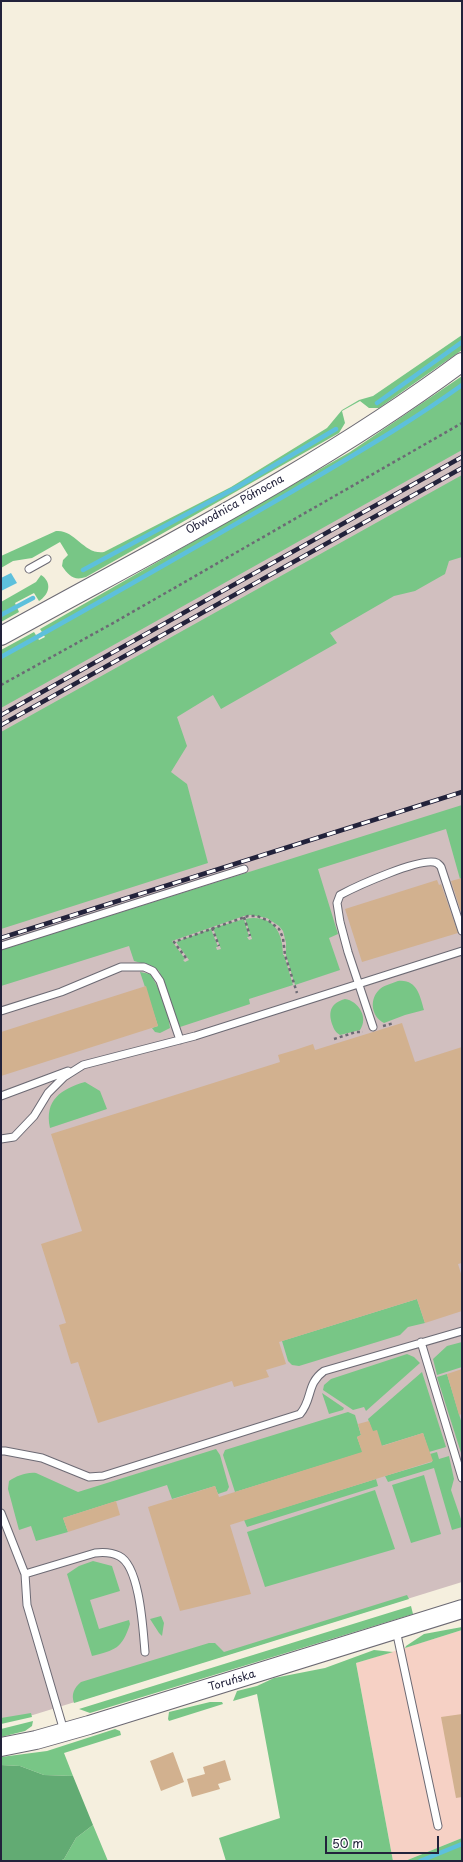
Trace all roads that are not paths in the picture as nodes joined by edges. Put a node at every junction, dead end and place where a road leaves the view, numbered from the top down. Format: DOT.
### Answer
graph roads {
  1 [pos="462,362"];
  2 [pos="47,559"];
  3 [pos="29,569"];
  4 [pos="1,636"];
  5 [pos="244,869"];
  6 [pos="462,931"];
  7 [pos="1,946"];
  8 [pos="462,951"];
  9 [pos="359,985"];
  10 [pos="1,1011"];
  11 [pos="373,1027"];
  12 [pos="180,1040"];
  13 [pos="83,1065"];
  14 [pos="1,1096"];
  15 [pos="1,1139"];
  16 [pos="462,1331"];
  17 [pos="421,1342"];
  18 [pos="1,1451"];
  19 [pos="462,1478"];
  20 [pos="1,1513"];
  21 [pos="24,1574"];
  22 [pos="462,1609"];
  23 [pos="396,1629"];
  24 [pos="146,1652"];
  25 [pos="64,1732"];
  26 [pos="1,1747"];
  27 [pos="438,1826"];
  1 -- 4 [label="street, Obwodnica Północna"];
  2 -- 3 [label="lane"];
  5 -- 7 [label="lane"];
  6 -- 9 [label="lane"];
  8 -- 9 [label="lane"];
  9 -- 11 [label="lane"];
  9 -- 12 [label="lane"];
  10 -- 12 [label="lane"];
  12 -- 13 [label="lane"];
  13 -- 14 [label="lane"];
  13 -- 15 [label="lane"];
  16 -- 17 [label="lane"];
  17 -- 18 [label="lane"];
  17 -- 19 [label="lane"];
  20 -- 21 [label="lane"];
  21 -- 24 [label="lane"];
  21 -- 25 [label="lane"];
  22 -- 23 [label="street, Toruńska"];
  23 -- 25 [label="street, Toruńska"];
  23 -- 27 [label="lane"];
  25 -- 26 [label="street, Toruńska"];
}
